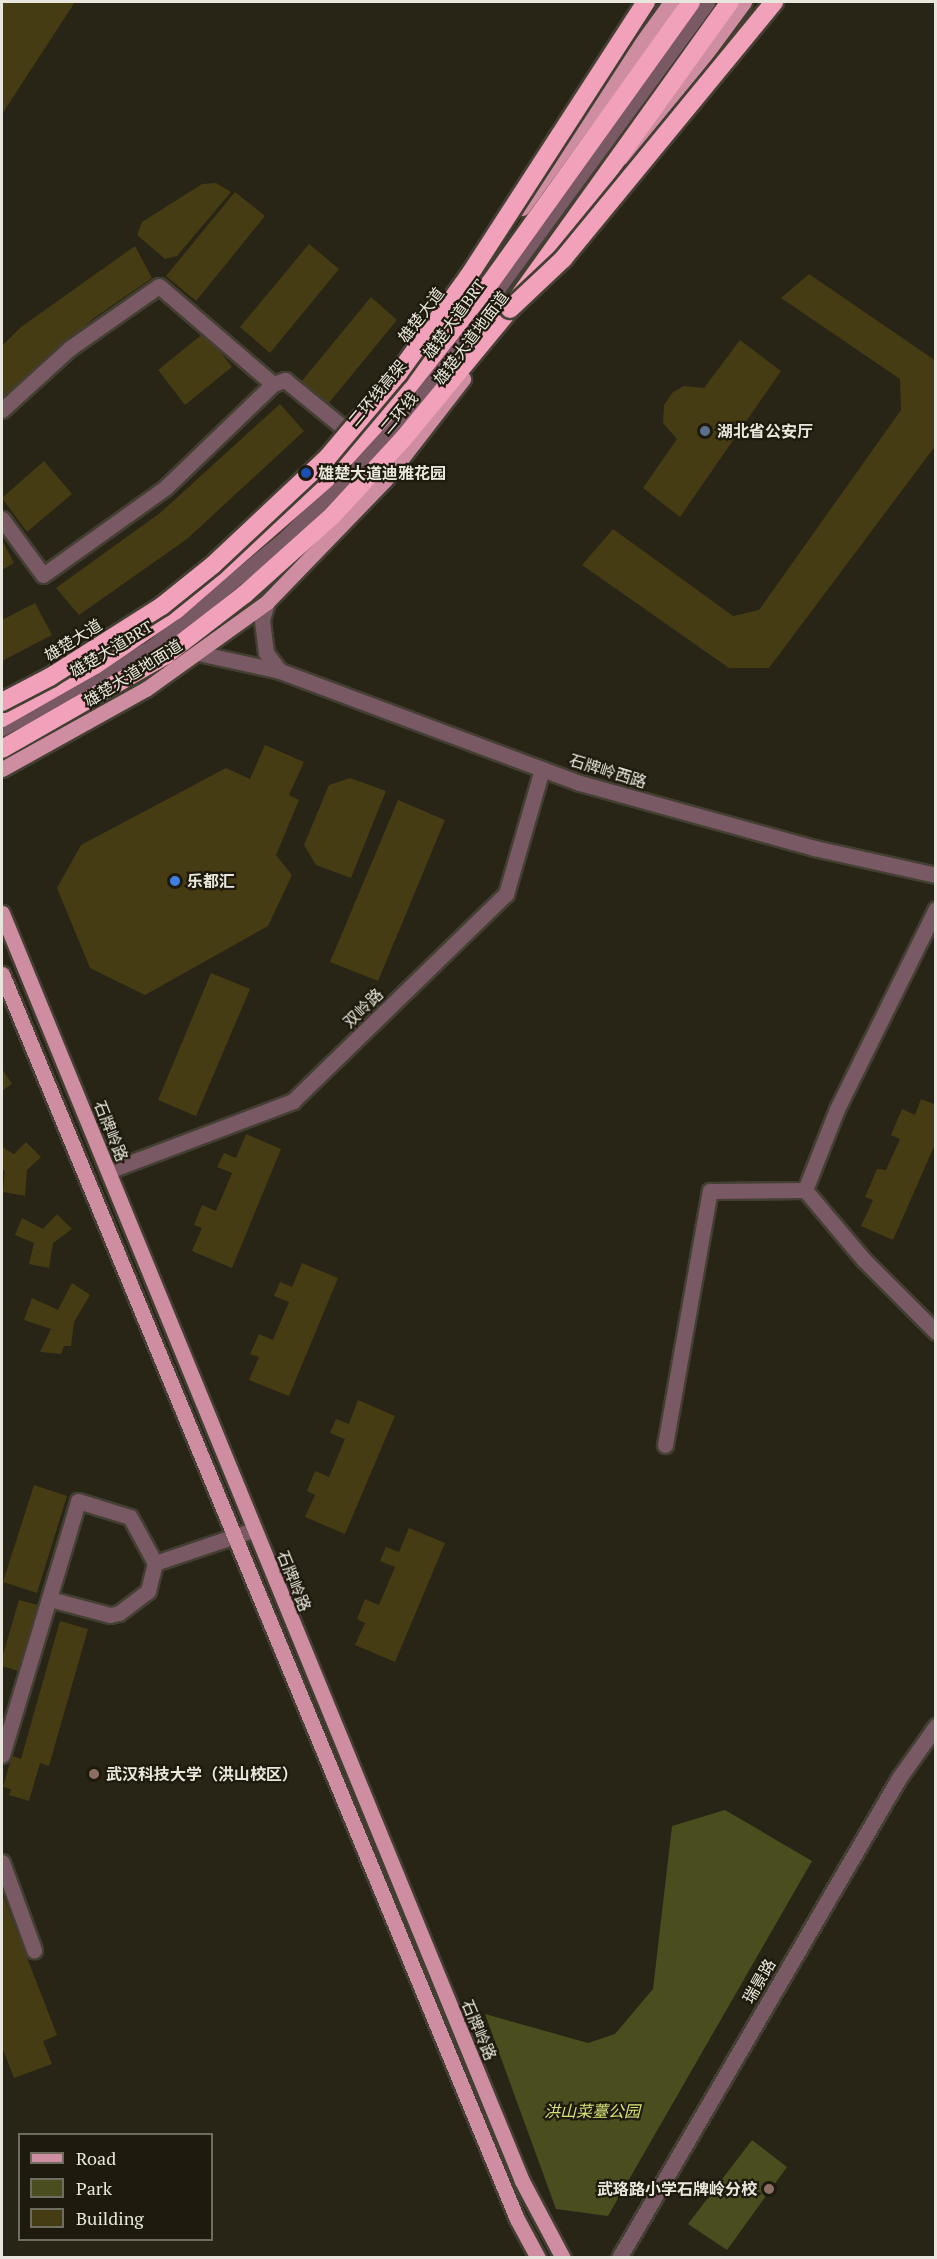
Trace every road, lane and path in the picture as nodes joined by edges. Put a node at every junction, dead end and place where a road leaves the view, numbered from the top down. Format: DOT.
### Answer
graph roads {
  1 [pos="646,2"];
  2 [pos="671,2"];
  3 [pos="691,2"];
  4 [pos="707,2"];
  5 [pos="730,2"];
  6 [pos="744,2"];
  7 [pos="774,2"];
  8 [pos="510,309"];
  9 [pos="273,384"];
  10 [pos="2,410"];
  11 [pos="350,433"];
  12 [pos="2,519"];
  13 [pos="267,602"];
  14 [pos="198,653"];
  15 [pos="280,671"];
  16 [pos="2,703"];
  17 [pos="2,718"];
  18 [pos="2,728"];
  19 [pos="2,749"];
  20 [pos="2,769"];
  21 [pos="542,769"];
  22 [pos="936,875"];
  23 [pos="936,909"];
  24 [pos="2,913"];
  25 [pos="2,974"];
  26 [pos="108,1171"];
  27 [pos="805,1190"];
  28 [pos="936,1332"];
  29 [pos="665,1445"];
  30 [pos="253,1530"];
  31 [pos="236,1536"];
  32 [pos="155,1563"];
  33 [pos="50,1599"];
  34 [pos="936,1726"];
  35 [pos="2,1755"];
  36 [pos="2,1862"];
  37 [pos="34,1950"];
  38 [pos="538,2258"];
  39 [pos="563,2258"];
  40 [pos="619,2258"];
  1 -- 16 [label="highway, bridge"];
  2 -- 11 [label="main road, 雄楚大道"];
  3 -- 17 [label="highway, 二环线高架"];
  4 -- 18 [label="street, 雄楚大道BRT"];
  5 -- 8 [label="highway, 二环线, bridge"];
  6 -- 13 [label="main road, 雄楚大道地面道"];
  7 -- 8 [label="highway, bridge"];
  8 -- 19 [label="highway, 二环线"];
  9 -- 10 [label="street"];
  9 -- 11 [label="street"];
  9 -- 12 [label="street"];
  11 -- 16 [label="main road, 雄楚大道"];
  13 -- 14 [label="main road, 雄楚大道地面道"];
  13 -- 15 [label="street"];
  14 -- 15 [label="street, 石牌岭西路"];
  14 -- 20 [label="main road, 雄楚大道地面道"];
  15 -- 21 [label="street, 石牌岭西路"];
  21 -- 22 [label="street, 石牌岭西路"];
  21 -- 26 [label="street, 双岭路"];
  23 -- 27 [label="street"];
  24 -- 26 [label="main road, 石牌岭路"];
  25 -- 31 [label="main road"];
  26 -- 30 [label="main road, 石牌岭路"];
  27 -- 28 [label="street"];
  27 -- 29 [label="street"];
  30 -- 31 [label="street"];
  30 -- 39 [label="main road, 石牌岭路"];
  31 -- 32 [label="street"];
  31 -- 38 [label="main road"];
  32 -- 33 [label="street"];
  32 -- 33 [label="street"];
  33 -- 35 [label="street"];
  34 -- 40 [label="street, 瑞景路"];
  36 -- 37 [label="street"];
}
